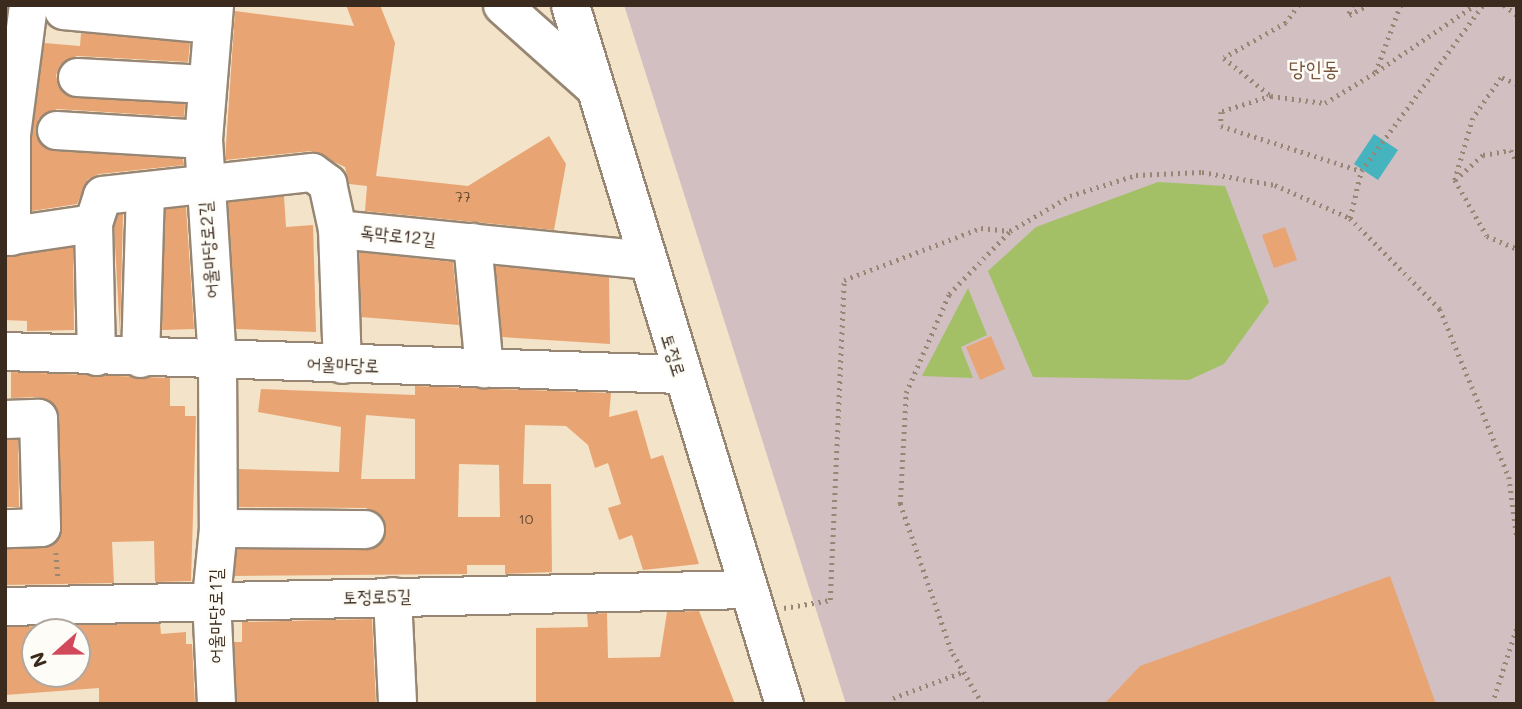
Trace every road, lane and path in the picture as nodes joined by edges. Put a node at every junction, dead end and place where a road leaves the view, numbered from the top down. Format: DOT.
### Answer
graph roads {
  1 [pos="502,5"];
  2 [pos="570,5"];
  3 [pos="1299,5"];
  4 [pos="1352,5"];
  5 [pos="1368,5"];
  6 [pos="1401,5"];
  7 [pos="1475,5"];
  8 [pos="1483,5"];
  9 [pos="1504,5"];
  10 [pos="45,8"];
  11 [pos="213,15"];
  12 [pos="1517,15"];
  13 [pos="1376,72"];
  14 [pos="76,77"];
  15 [pos="1517,83"];
  16 [pos="206,85"];
  17 [pos="593,86"];
  18 [pos="1271,96"];
  19 [pos="56,130"];
  20 [pos="203,139"];
  21 [pos="1514,150"];
  22 [pos="1517,163"];
  23 [pos="1361,171"];
  24 [pos="1455,180"];
  25 [pos="204,188"];
  26 [pos="145,191"];
  27 [pos="1350,218"];
  28 [pos="93,223"];
  29 [pos="337,229"];
  30 [pos="1010,231"];
  31 [pos="8,236"];
  32 [pos="472,242"];
  33 [pos="1517,249"];
  34 [pos="645,260"];
  35 [pos="5,351"];
  36 [pos="96,356"];
  37 [pos="140,358"];
  38 [pos="217,360"];
  39 [pos="342,364"];
  40 [pos="484,368"];
  41 [pos="680,374"];
  42 [pos="5,419"];
  43 [pos="41,527"];
  44 [pos="5,528"];
  45 [pos="218,528"];
  46 [pos="365,529"];
  47 [pos="1517,538"];
  48 [pos="392,596"];
  49 [pos="211,598"];
  50 [pos="752,601"];
  51 [pos="61,604"];
  52 [pos="5,606"];
  53 [pos="1517,625"];
  54 [pos="963,672"];
  55 [pos="216,704"];
  56 [pos="397,704"];
  57 [pos="784,704"];
  58 [pos="892,704"];
  59 [pos="982,704"];
  60 [pos="1492,704"];
  1 -- 17 [label="street"];
  2 -- 17 [label="street, 토정로"];
  3 -- 18 [label="path"];
  4 -- 5 [label="path"];
  6 -- 13 [label="path"];
  7 -- 13 [label="path"];
  8 -- 23 [label="path"];
  9 -- 12 [label="path"];
  10 -- 11 [label="street, 어울마당로2길"];
  10 -- 31 [label="street"];
  11 -- 16 [label="street, 어울마당로2길"];
  13 -- 18 [label="path"];
  14 -- 16 [label="street"];
  15 -- 24 [label="path"];
  16 -- 20 [label="street, 어울마당로2길"];
  17 -- 34 [label="street, 토정로"];
  18 -- 23 [label="path"];
  19 -- 20 [label="street"];
  20 -- 25 [label="street, 어울마당로2길"];
  21 -- 22 [label="path"];
  21 -- 24 [label="path"];
  23 -- 27 [label="path"];
  24 -- 33 [label="path"];
  25 -- 26 [label="street, 독막로12길"];
  25 -- 29 [label="street, 독막로12길"];
  25 -- 38 [label="street, 어울마당로2길"];
  26 -- 28 [label="street, 독막로12길"];
  26 -- 37 [label="street"];
  27 -- 30 [label="path"];
  27 -- 47 [label="path"];
  28 -- 31 [label="street"];
  28 -- 36 [label="street"];
  29 -- 32 [label="street, 독막로12길"];
  29 -- 39 [label="street"];
  30 -- 50 [label="path"];
  30 -- 54 [label="path"];
  32 -- 34 [label="street, 독막로12길"];
  32 -- 40 [label="street"];
  34 -- 41 [label="street, 토정로"];
  35 -- 36 [label="street, 어울마당로"];
  36 -- 37 [label="street, 어울마당로"];
  37 -- 38 [label="street, 어울마당로"];
  38 -- 39 [label="street, 어울마당로"];
  38 -- 45 [label="street, 어울마당로1길"];
  39 -- 40 [label="street, 어울마당로"];
  40 -- 41 [label="street, 어울마당로"];
  41 -- 50 [label="street, 토정로"];
  42 -- 43 [label="street"];
  43 -- 44 [label="street"];
  43 -- 51 [label="path"];
  45 -- 46 [label="street"];
  45 -- 49 [label="street, 어울마당로1길"];
  48 -- 49 [label="street, 토정로5길"];
  48 -- 50 [label="street, 토정로5길"];
  48 -- 56 [label="street"];
  49 -- 51 [label="street, 토정로5길"];
  49 -- 55 [label="street, 어울마당로1길"];
  50 -- 57 [label="street, 토정로"];
  51 -- 52 [label="street, 토정로5길"];
  53 -- 60 [label="path"];
  54 -- 58 [label="path"];
  54 -- 59 [label="path"];
}
